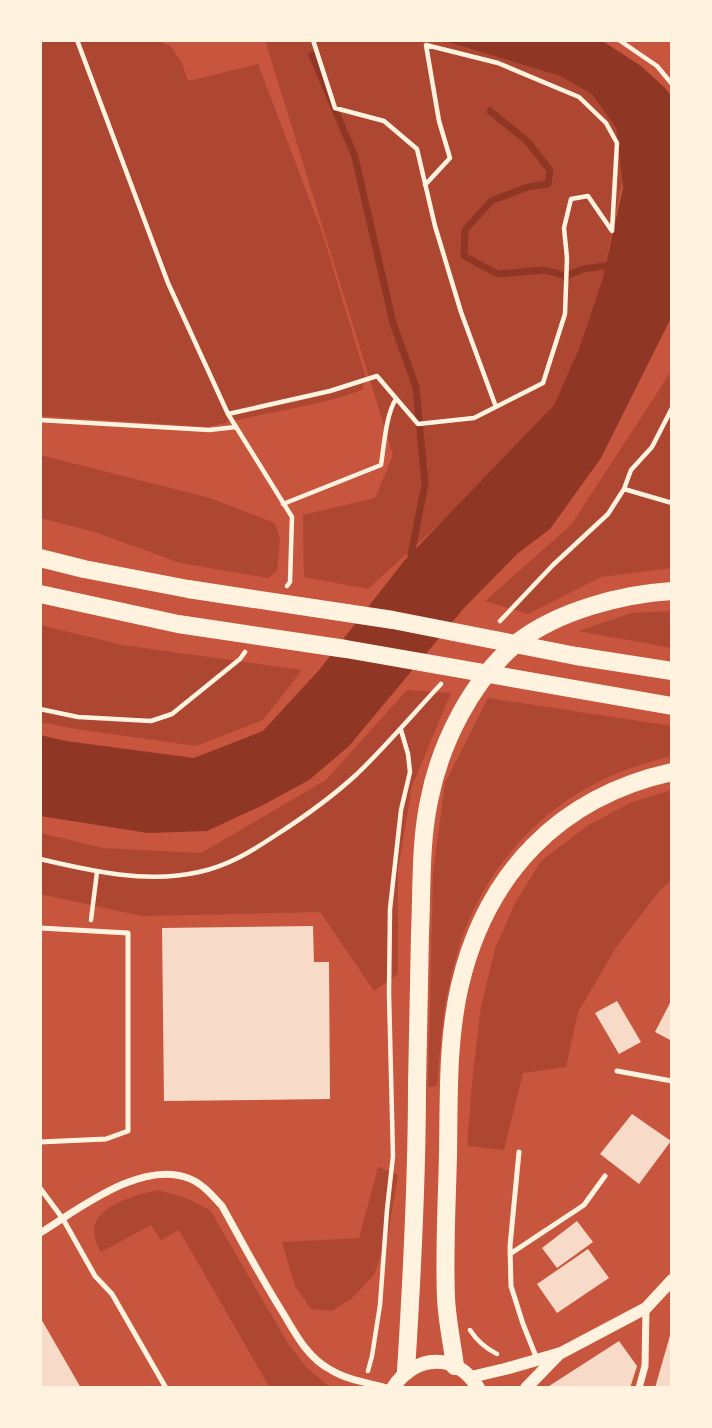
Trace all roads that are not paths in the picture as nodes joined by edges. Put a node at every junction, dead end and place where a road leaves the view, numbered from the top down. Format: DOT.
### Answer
graph roads {
  1 [pos="40,558"];
  2 [pos="672,592"];
  3 [pos="40,594"];
  4 [pos="672,671"];
  5 [pos="672,706"];
  6 [pos="672,772"];
  7 [pos="40,928"];
  8 [pos="617,1071"];
  9 [pos="672,1081"];
  10 [pos="40,1142"];
  11 [pos="519,1152"];
  12 [pos="605,1176"];
  13 [pos="40,1188"];
  14 [pos="64,1219"];
  15 [pos="40,1233"];
  16 [pos="510,1254"];
  17 [pos="672,1280"];
  18 [pos="646,1308"];
  19 [pos="561,1353"];
  20 [pos="537,1359"];
  21 [pos="455,1366"];
  22 [pos="406,1371"];
  23 [pos="474,1382"];
  24 [pos="166,1388"];
  25 [pos="387,1388"];
  26 [pos="393,1388"];
  27 [pos="526,1388"];
  28 [pos="639,1388"];
  1 -- 4 [label="highway"];
  2 -- 22 [label="highway"];
  3 -- 5 [label="highway"];
  6 -- 21 [label="highway"];
  7 -- 10 [label="lane"];
  8 -- 9 [label="lane"];
  11 -- 16 [label="lane"];
  12 -- 16 [label="lane"];
  13 -- 14 [label="lane"];
  14 -- 15 [label="street"];
  14 -- 24 [label="lane"];
  14 -- 25 [label="street"];
  16 -- 20 [label="lane"];
  17 -- 18 [label="street"];
  18 -- 19 [label="street"];
  18 -- 28 [label="street"];
  19 -- 20 [label="street"];
  19 -- 27 [label="street"];
  20 -- 23 [label="street"];
  21 -- 22 [label="main road"];
  21 -- 23 [label="main road"];
  22 -- 26 [label="main road"];
}
